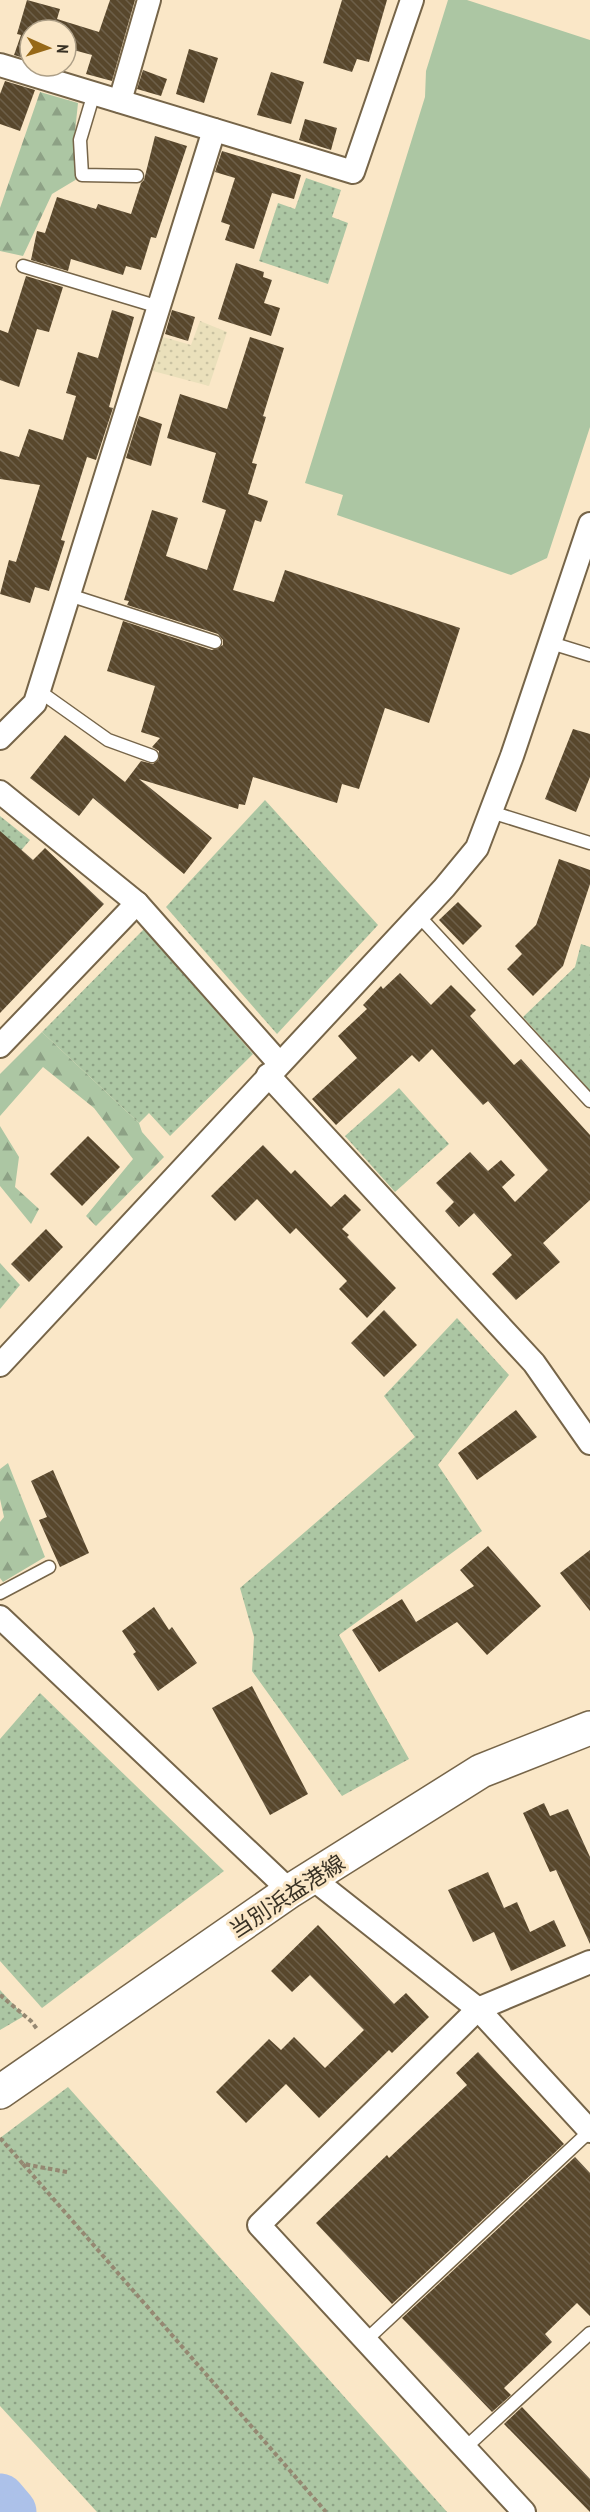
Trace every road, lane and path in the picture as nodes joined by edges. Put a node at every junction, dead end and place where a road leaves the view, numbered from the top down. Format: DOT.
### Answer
graph roads {
  1 [pos="149,0"];
  2 [pos="412,0"];
  3 [pos="0,65"];
  4 [pos="94,93"];
  5 [pos="120,101"];
  6 [pos="214,130"];
  7 [pos="137,176"];
  8 [pos="23,266"];
  9 [pos="159,306"];
  10 [pos="590,524"];
  11 [pos="69,595"];
  12 [pos="215,642"];
  13 [pos="551,643"];
  14 [pos="590,655"];
  15 [pos="39,691"];
  16 [pos="0,738"];
  17 [pos="152,756"];
  18 [pos="0,792"];
  19 [pos="491,812"];
  20 [pos="590,843"];
  21 [pos="137,903"];
  22 [pos="418,915"];
  23 [pos="0,1046"];
  24 [pos="274,1069"];
  25 [pos="590,1101"];
  26 [pos="0,1365"];
  27 [pos="586,1428"];
  28 [pos="50,1567"];
  29 [pos="0,1593"];
  30 [pos="0,1617"];
  31 [pos="590,1728"];
  32 [pos="301,1885"];
  33 [pos="590,1962"];
  34 [pos="478,2009"];
  35 [pos="0,2092"];
  36 [pos="590,2131"];
  37 [pos="0,2138"];
  38 [pos="23,2164"];
  39 [pos="67,2172"];
  40 [pos="590,2333"];
  41 [pos="365,2341"];
  42 [pos="465,2448"];
  43 [pos="326,2512"];
  44 [pos="524,2512"];
  1 -- 5 [label="street"];
  2 -- 6 [label="street"];
  3 -- 4 [label="street"];
  4 -- 5 [label="street"];
  4 -- 7 [label="lane"];
  5 -- 6 [label="street"];
  6 -- 9 [label="street"];
  8 -- 9 [label="lane"];
  9 -- 11 [label="street"];
  10 -- 13 [label="street"];
  11 -- 12 [label="lane"];
  11 -- 15 [label="street"];
  13 -- 14 [label="lane"];
  13 -- 19 [label="street"];
  15 -- 16 [label="street"];
  15 -- 17 [label="lane"];
  18 -- 21 [label="street"];
  19 -- 20 [label="lane"];
  19 -- 22 [label="street"];
  21 -- 23 [label="street"];
  21 -- 24 [label="street"];
  22 -- 24 [label="street"];
  22 -- 25 [label="lane"];
  24 -- 26 [label="street"];
  24 -- 27 [label="street"];
  28 -- 29 [label="lane"];
  30 -- 32 [label="street"];
  31 -- 32 [label="main road, 当別浜益港線"];
  32 -- 34 [label="street"];
  32 -- 35 [label="main road, 当別浜益港線"];
  33 -- 34 [label="street"];
  34 -- 36 [label="street"];
  34 -- 41 [label="street"];
  36 -- 41 [label="lane"];
  37 -- 38 [label="path"];
  38 -- 39 [label="path"];
  38 -- 43 [label="path"];
  40 -- 42 [label="lane"];
  41 -- 42 [label="street"];
  42 -- 44 [label="street"];
}
